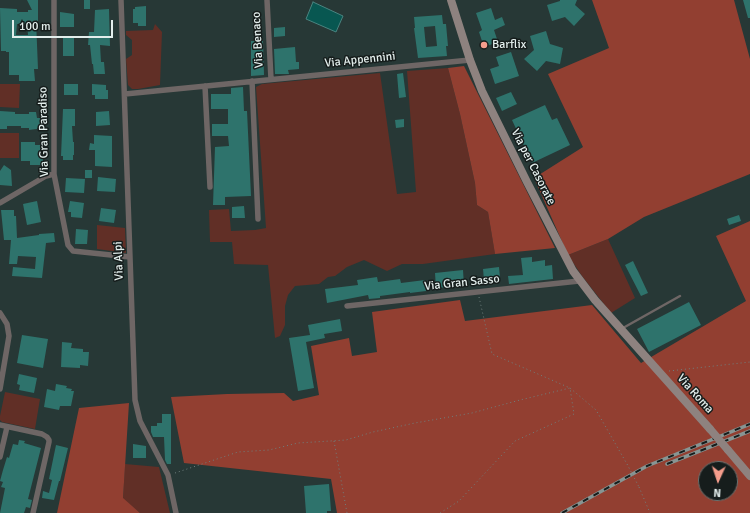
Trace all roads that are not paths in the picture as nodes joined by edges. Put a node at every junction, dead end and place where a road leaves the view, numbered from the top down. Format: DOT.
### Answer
graph roads {
  1 [pos="54,0"];
  2 [pos="121,0"];
  3 [pos="267,0"];
  4 [pos="451,0"];
  5 [pos="470,60"];
  6 [pos="271,79"];
  7 [pos="252,81"];
  8 [pos="205,86"];
  9 [pos="125,94"];
  10 [pos="54,174"];
  11 [pos="210,187"];
  12 [pos="0,203"];
  13 [pos="258,219"];
  14 [pos="130,258"];
  15 [pos="579,281"];
  16 [pos="680,296"];
  17 [pos="347,306"];
  18 [pos="0,312"];
  19 [pos="621,330"];
  20 [pos="0,389"];
  21 [pos="0,425"];
  22 [pos="7,427"];
  23 [pos="0,457"];
  24 [pos="750,476"];
  25 [pos="33,513"];
  26 [pos="176,513"];
  1 -- 10 [label="street, Via Gran Paradiso"];
  2 -- 9 [label="street, Via Alpi"];
  3 -- 6 [label="street, Via Benaco"];
  4 -- 5 [label="street, Via per Casorate"];
  5 -- 6 [label="street, Via Appennini"];
  5 -- 15 [label="street, Via per Casorate"];
  6 -- 7 [label="street, Via Appennini"];
  7 -- 8 [label="street, Via Appennini"];
  7 -- 13 [label="street"];
  8 -- 9 [label="street, Via Appennini"];
  8 -- 11 [label="street"];
  9 -- 14 [label="street, Via Alpi"];
  10 -- 12 [label="street"];
  10 -- 14 [label="street, Via Gran Paradiso"];
  14 -- 26 [label="street, Via Alpi"];
  15 -- 17 [label="street, Via Gran Sasso"];
  15 -- 19 [label="street, Via per Casorate"];
  16 -- 19 [label="lane"];
  18 -- 20 [label="street"];
  19 -- 24 [label="street, Via Roma, bridge"];
  21 -- 22 [label="street"];
  22 -- 23 [label="street"];
  22 -- 25 [label="street"];
}
